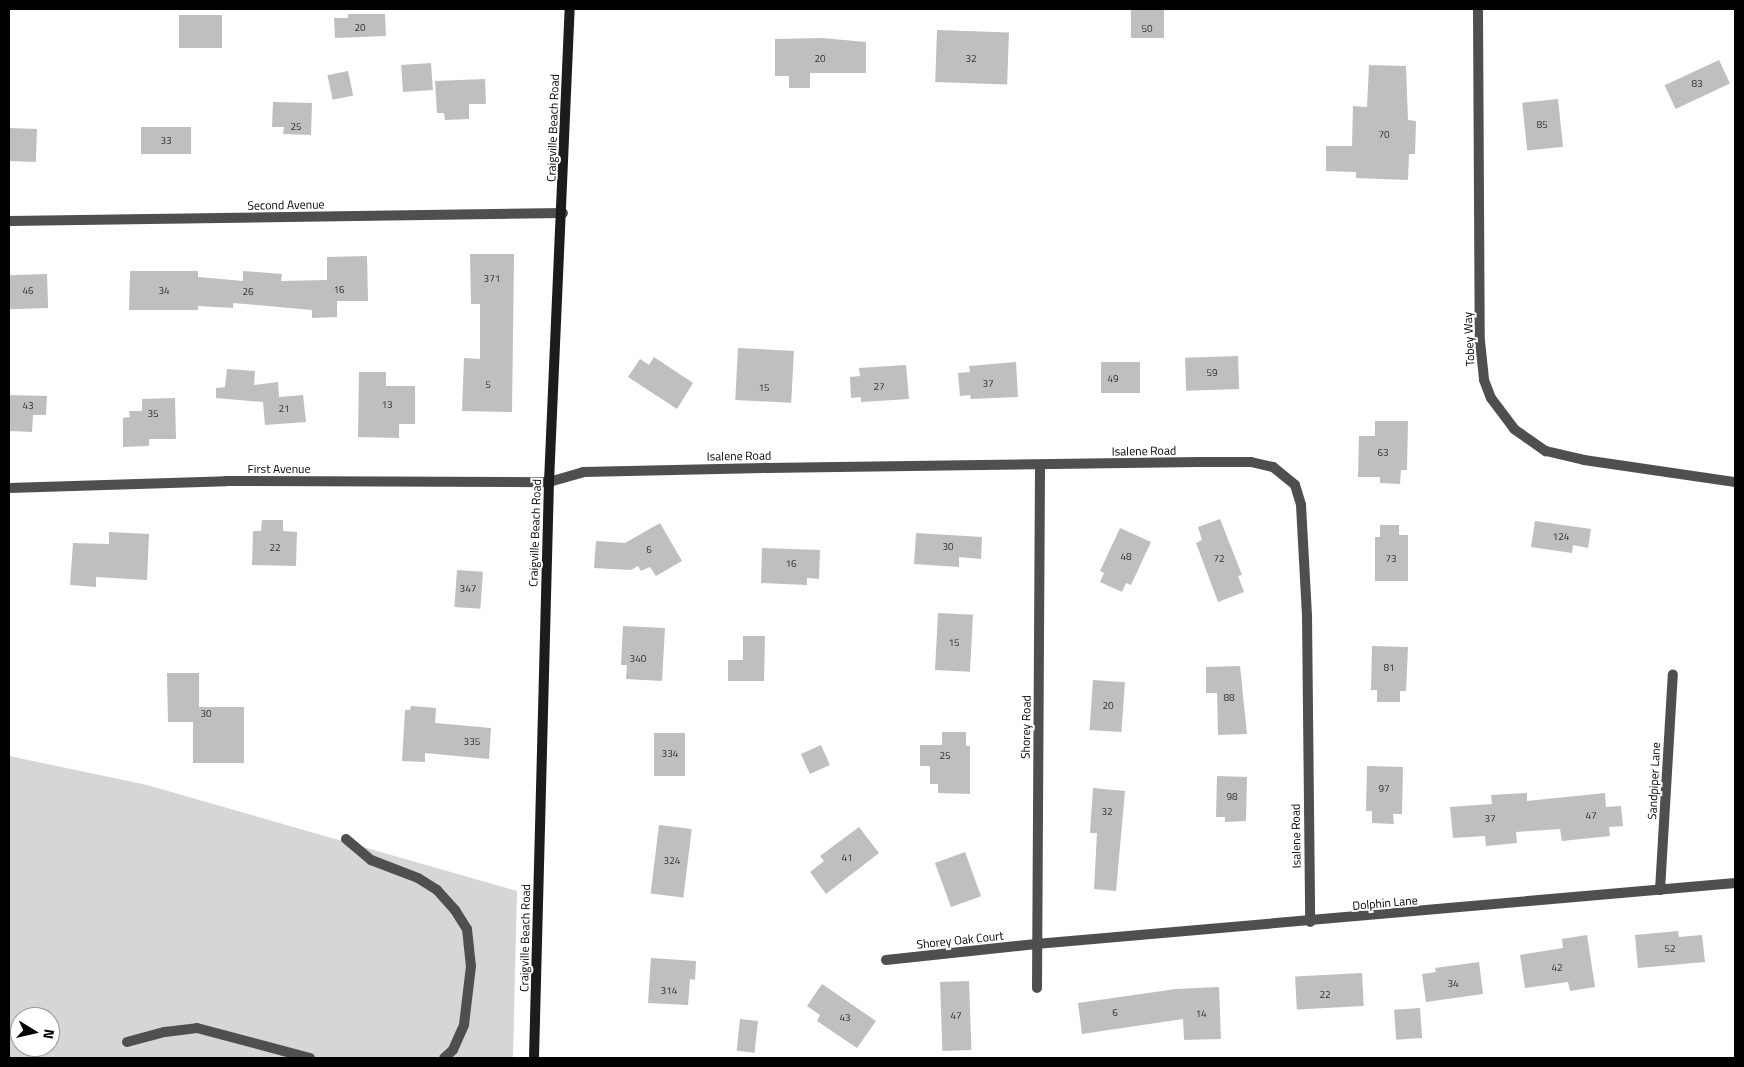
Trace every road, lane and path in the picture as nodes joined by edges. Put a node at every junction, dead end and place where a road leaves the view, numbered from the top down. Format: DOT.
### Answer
graph roads {
  1 [pos="570,9"];
  2 [pos="1478,9"];
  3 [pos="563,213"];
  4 [pos="9,221"];
  5 [pos="1040,465"];
  6 [pos="549,482"];
  7 [pos="1735,482"];
  8 [pos="9,488"];
  9 [pos="1673,674"];
  10 [pos="346,839"];
  11 [pos="1735,883"];
  12 [pos="1660,890"];
  13 [pos="1310,922"];
  14 [pos="1036,944"];
  15 [pos="886,960"];
  16 [pos="1037,988"];
  17 [pos="127,1042"];
  18 [pos="450,1057"];
  19 [pos="310,1058"];
  20 [pos="534,1058"];
  1 -- 3 [label="main road, Craigville Beach Road"];
  2 -- 7 [label="street, Tobey Way"];
  3 -- 4 [label="street, Second Avenue"];
  3 -- 6 [label="main road, Craigville Beach Road"];
  5 -- 6 [label="street, Isalene Road"];
  5 -- 13 [label="street, Isalene Road"];
  5 -- 14 [label="street, Shorey Road"];
  6 -- 8 [label="street, First Avenue"];
  6 -- 20 [label="main road, Craigville Beach Road"];
  9 -- 12 [label="street, Sandpiper Lane"];
  10 -- 18 [label="street"];
  11 -- 12 [label="street, Dolphin Lane"];
  12 -- 13 [label="street, Dolphin Lane"];
  13 -- 14 [label="street, Dolphin Lane"];
  14 -- 15 [label="street, Shorey Oak Court"];
  14 -- 16 [label="street, Shorey Road"];
  17 -- 19 [label="street"];
}
